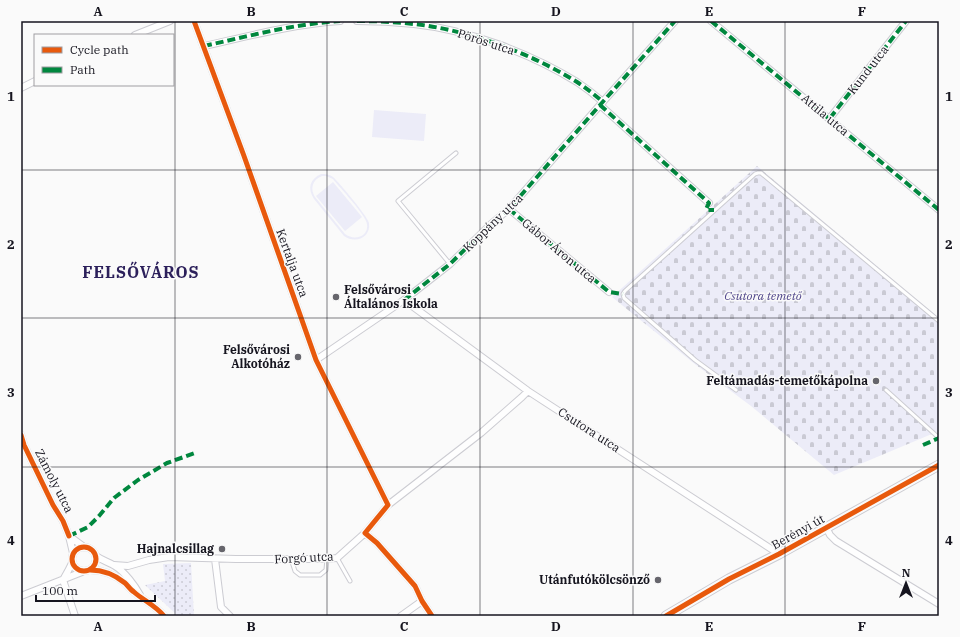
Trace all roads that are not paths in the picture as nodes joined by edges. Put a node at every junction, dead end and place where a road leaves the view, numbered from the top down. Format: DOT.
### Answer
graph roads {
  1 [pos="170,21"];
  2 [pos="194,21"];
  3 [pos="340,21"];
  4 [pos="357,21"];
  5 [pos="676,21"];
  6 [pos="711,21"];
  7 [pos="906,21"];
  8 [pos="138,34"];
  9 [pos="204,46"];
  10 [pos="34,82"];
  11 [pos="21,88"];
  12 [pos="602,104"];
  13 [pos="830,118"];
  14 [pos="456,153"];
  15 [pos="709,203"];
  16 [pos="509,209"];
  17 [pos="939,210"];
  18 [pos="450,264"];
  19 [pos="609,292"];
  20 [pos="404,300"];
  21 [pos="939,321"];
  22 [pos="316,360"];
  23 [pos="736,390"];
  24 [pos="886,390"];
  25 [pos="528,391"];
  26 [pos="21,435"];
  27 [pos="939,438"];
  28 [pos="939,465"];
  29 [pos="388,504"];
  30 [pos="826,527"];
  31 [pos="365,533"];
  32 [pos="69,536"];
  33 [pos="84,547"];
  34 [pos="73,553"];
  35 [pos="779,554"];
  36 [pos="96,556"];
  37 [pos="327,558"];
  38 [pos="337,558"];
  39 [pos="215,559"];
  40 [pos="291,559"];
  41 [pos="72,563"];
  42 [pos="114,565"];
  43 [pos="90,570"];
  44 [pos="82,572"];
  45 [pos="63,580"];
  46 [pos="350,581"];
  47 [pos="21,596"];
  48 [pos="141,597"];
  49 [pos="422,601"];
  50 [pos="939,604"];
  51 [pos="75,616"];
  52 [pos="164,616"];
  53 [pos="230,616"];
  54 [pos="401,616"];
  55 [pos="432,616"];
  56 [pos="666,616"];
  1 -- 8 [label="street"];
  2 -- 9 [label="street, Kertalja utca"];
  3 -- 9 [label="street"];
  4 -- 12 [label="street, Pörös utca"];
  5 -- 12 [label="street, Koppány utca"];
  6 -- 13 [label="street, Attila utca"];
  7 -- 13 [label="street, Kund utca"];
  9 -- 22 [label="street, Kertalja utca"];
  10 -- 11 [label="street"];
  12 -- 15 [label="street, Pörös utca"];
  12 -- 16 [label="street, Koppány utca"];
  13 -- 17 [label="street, Attila utca"];
  14 -- 18 [label="lane"];
  16 -- 18 [label="street, Koppány utca"];
  16 -- 19 [label="street, Gábor Áron utca"];
  18 -- 20 [label="street, Koppány utca"];
  20 -- 22 [label="street, Koppány utca"];
  20 -- 25 [label="street, Csutora utca"];
  21 -- 23 [label="lane"];
  22 -- 29 [label="street, Kertalja utca"];
  24 -- 27 [label="lane"];
  25 -- 29 [label="street, Forgó utca"];
  25 -- 35 [label="street, Csutora utca"];
  26 -- 32 [label="street, Zámoly utca"];
  28 -- 30 [label="main road, Berényi út"];
  29 -- 31 [label="street, Forgó utca"];
  30 -- 35 [label="main road, Berényi út"];
  30 -- 50 [label="street"];
  31 -- 38 [label="street, Forgó utca"];
  31 -- 49 [label="street"];
  32 -- 33 [label="street, Zámoly utca"];
  32 -- 34 [label="street, Zámoly utca"];
  33 -- 34 [label="street"];
  33 -- 36 [label="street"];
  34 -- 41 [label="street"];
  35 -- 56 [label="main road, Berényi út"];
  36 -- 42 [label="street"];
  36 -- 43 [label="street"];
  37 -- 38 [label="street, Forgó utca"];
  37 -- 40 [label="street, Forgó utca"];
  37 -- 40 [label="lane"];
  38 -- 46 [label="lane"];
  39 -- 40 [label="street, Forgó utca"];
  39 -- 42 [label="street, Forgó utca"];
  39 -- 53 [label="street"];
  41 -- 44 [label="street"];
  41 -- 45 [label="street"];
  42 -- 48 [label="street"];
  43 -- 44 [label="street"];
  43 -- 48 [label="street"];
  44 -- 45 [label="street"];
  45 -- 47 [label="street"];
  45 -- 51 [label="street"];
  48 -- 52 [label="street"];
  49 -- 54 [label="street"];
  49 -- 55 [label="street"];
}
